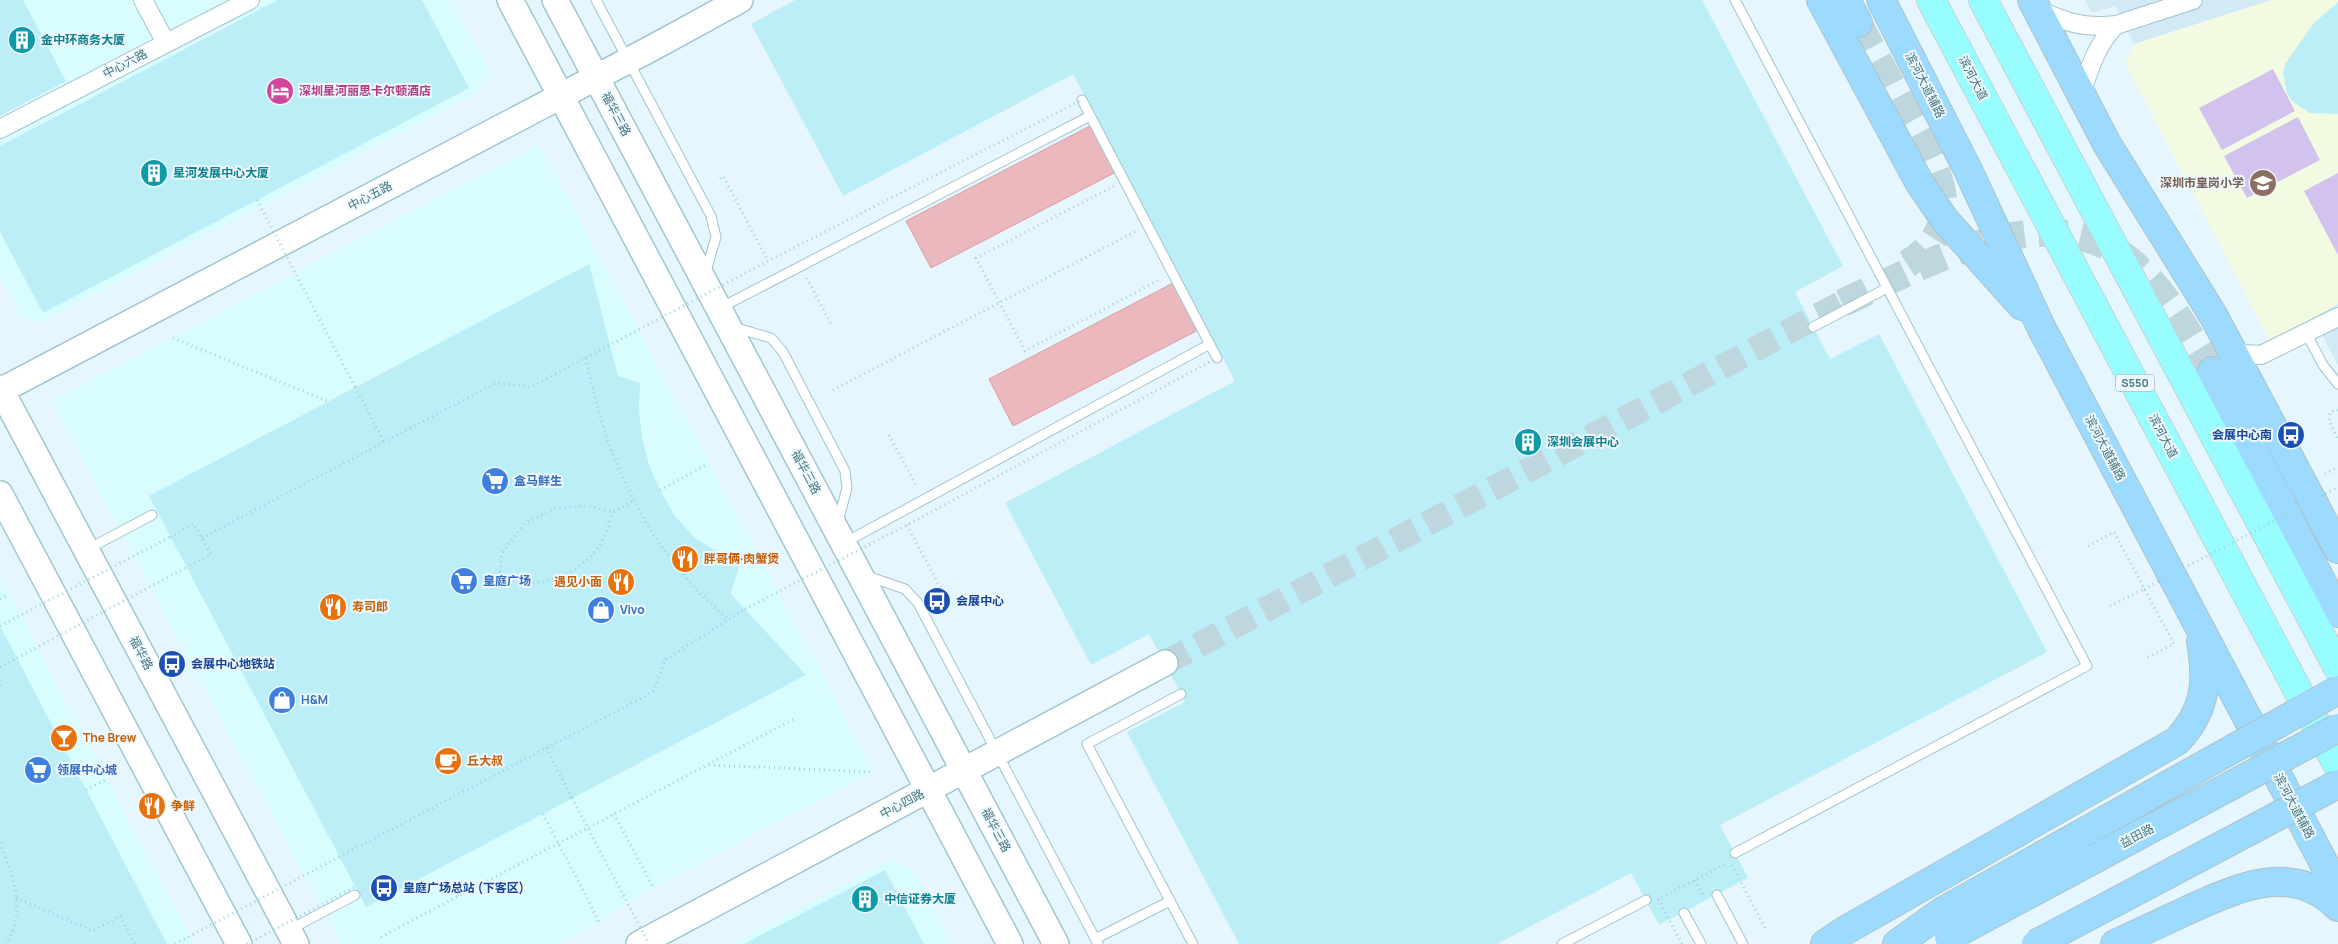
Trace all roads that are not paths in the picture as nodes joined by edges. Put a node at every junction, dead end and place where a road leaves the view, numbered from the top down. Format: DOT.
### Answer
graph roads {
  1 [pos="143,0"];
  2 [pos="250,0"];
  3 [pos="510,0"];
  4 [pos="555,0"];
  5 [pos="596,0"];
  6 [pos="740,0"];
  7 [pos="1735,0"];
  8 [pos="1821,0"];
  9 [pos="1881,0"];
  10 [pos="1931,0"];
  11 [pos="1983,0"];
  12 [pos="2193,0"];
  13 [pos="2034,4"];
  14 [pos="2116,25"];
  15 [pos="166,43"];
  16 [pos="629,60"];
  17 [pos="596,77"];
  18 [pos="2080,94"];
  19 [pos="561,96"];
  20 [pos="1082,100"];
  21 [pos="1090,116"];
  22 [pos="0,129"];
  23 [pos="707,286"];
  24 [pos="1887,288"];
  25 [pos="722,314"];
  26 [pos="2338,316"];
  27 [pos="1813,327"];
  28 [pos="2041,327"];
  29 [pos="2306,333"];
  30 [pos="2228,342"];
  31 [pos="1210,344"];
  32 [pos="2273,350"];
  33 [pos="1218,358"];
  34 [pos="2212,371"];
  35 [pos="2338,384"];
  36 [pos="0,390"];
  37 [pos="2255,392"];
  38 [pos="0,494"];
  39 [pos="152,515"];
  40 [pos="841,539"];
  41 [pos="2338,549"];
  42 [pos="86,550"];
  43 [pos="856,567"];
  44 [pos="2338,613"];
  45 [pos="2199,625"];
  46 [pos="1165,664"];
  47 [pos="2338,668"];
  48 [pos="2338,690"];
  49 [pos="1181,694"];
  50 [pos="2338,728"];
  51 [pos="997,752"];
  52 [pos="2338,766"];
  53 [pos="964,770"];
  54 [pos="2338,784"];
  55 [pos="929,790"];
  56 [pos="1735,853"];
  57 [pos="2338,890"];
  58 [pos="355,891"];
  59 [pos="1717,895"];
  60 [pos="1646,900"];
  61 [pos="1170,901"];
  62 [pos="2338,907"];
  63 [pos="1684,912"];
  64 [pos="292,937"];
  65 [pos="1836,937"];
  66 [pos="1943,941"];
  67 [pos="1096,942"];
  68 [pos="239,944"];
  69 [pos="639,944"];
  70 [pos="1010,944"];
  71 [pos="1056,944"];
  72 [pos="1193,944"];
  73 [pos="1562,944"];
  74 [pos="1700,944"];
  75 [pos="1743,944"];
  76 [pos="1819,944"];
  77 [pos="1897,944"];
  78 [pos="2036,944"];
  79 [pos="2115,944"];
  1 -- 15 [label="street"];
  2 -- 15 [label="street, 中心六路"];
  3 -- 19 [label="street"];
  4 -- 17 [label="street, 福华三路"];
  5 -- 16 [label="lane"];
  6 -- 16 [label="street, 中心五路"];
  7 -- 24 [label="lane"];
  8 -- 28 [label="main road"];
  9 -- 28 [label="main road, 滨河大道辅路"];
  10 -- 52 [label="highway, 滨河大道 / S550"];
  11 -- 47 [label="highway"];
  12 -- 14 [label="street"];
  13 -- 14 [label="street"];
  13 -- 18 [label="main road"];
  14 -- 18 [label="street"];
  15 -- 22 [label="street, 中心六路"];
  16 -- 17 [label="street, 中心五路"];
  16 -- 23 [label="lane"];
  17 -- 19 [label="street, 中心五路"];
  17 -- 23 [label="street, 福华三路"];
  18 -- 30 [label="main road"];
  19 -- 36 [label="street, 中心五路"];
  19 -- 55 [label="street"];
  20 -- 21 [label="lane"];
  21 -- 25 [label="lane"];
  21 -- 31 [label="lane"];
  23 -- 25 [label="street, 福华三路"];
  24 -- 27 [label="lane"];
  24 -- 56 [label="lane"];
  25 -- 40 [label="street, 福华三路"];
  25 -- 40 [label="lane"];
  26 -- 29 [label="street"];
  28 -- 45 [label="main road, 滨河大道辅路"];
  29 -- 32 [label="street"];
  29 -- 35 [label="lane"];
  30 -- 32 [label="street"];
  30 -- 37 [label="main road"];
  31 -- 33 [label="lane"];
  31 -- 40 [label="lane"];
  32 -- 37 [label="street"];
  34 -- 44 [label="main road"];
  36 -- 42 [label="street, 福华路"];
  37 -- 41 [label="main road"];
  38 -- 68 [label="street"];
  39 -- 42 [label="lane"];
  40 -- 43 [label="street, 福华三路"];
  42 -- 64 [label="street, 福华路"];
  43 -- 51 [label="lane"];
  43 -- 53 [label="street, 福华三路"];
  45 -- 57 [label="main road, 滨河大道辅路"];
  45 -- 65 [label="main road"];
  46 -- 51 [label="street, 中心四路"];
  48 -- 77 [label="main road, bridge"];
  49 -- 61 [label="lane"];
  50 -- 66 [label="main road, 益田路, bridge"];
  51 -- 53 [label="street, 中心四路"];
  51 -- 67 [label="lane"];
  53 -- 55 [label="street, 中心四路"];
  53 -- 71 [label="street, 福华三路"];
  54 -- 78 [label="main road, bridge"];
  55 -- 69 [label="street, 中心四路"];
  55 -- 70 [label="street"];
  58 -- 64 [label="lane"];
  59 -- 75 [label="lane"];
  60 -- 73 [label="lane"];
  61 -- 67 [label="lane"];
  61 -- 72 [label="lane"];
  62 -- 79 [label="main road"];
  63 -- 74 [label="lane"];
  65 -- 76 [label="lane"];
}
